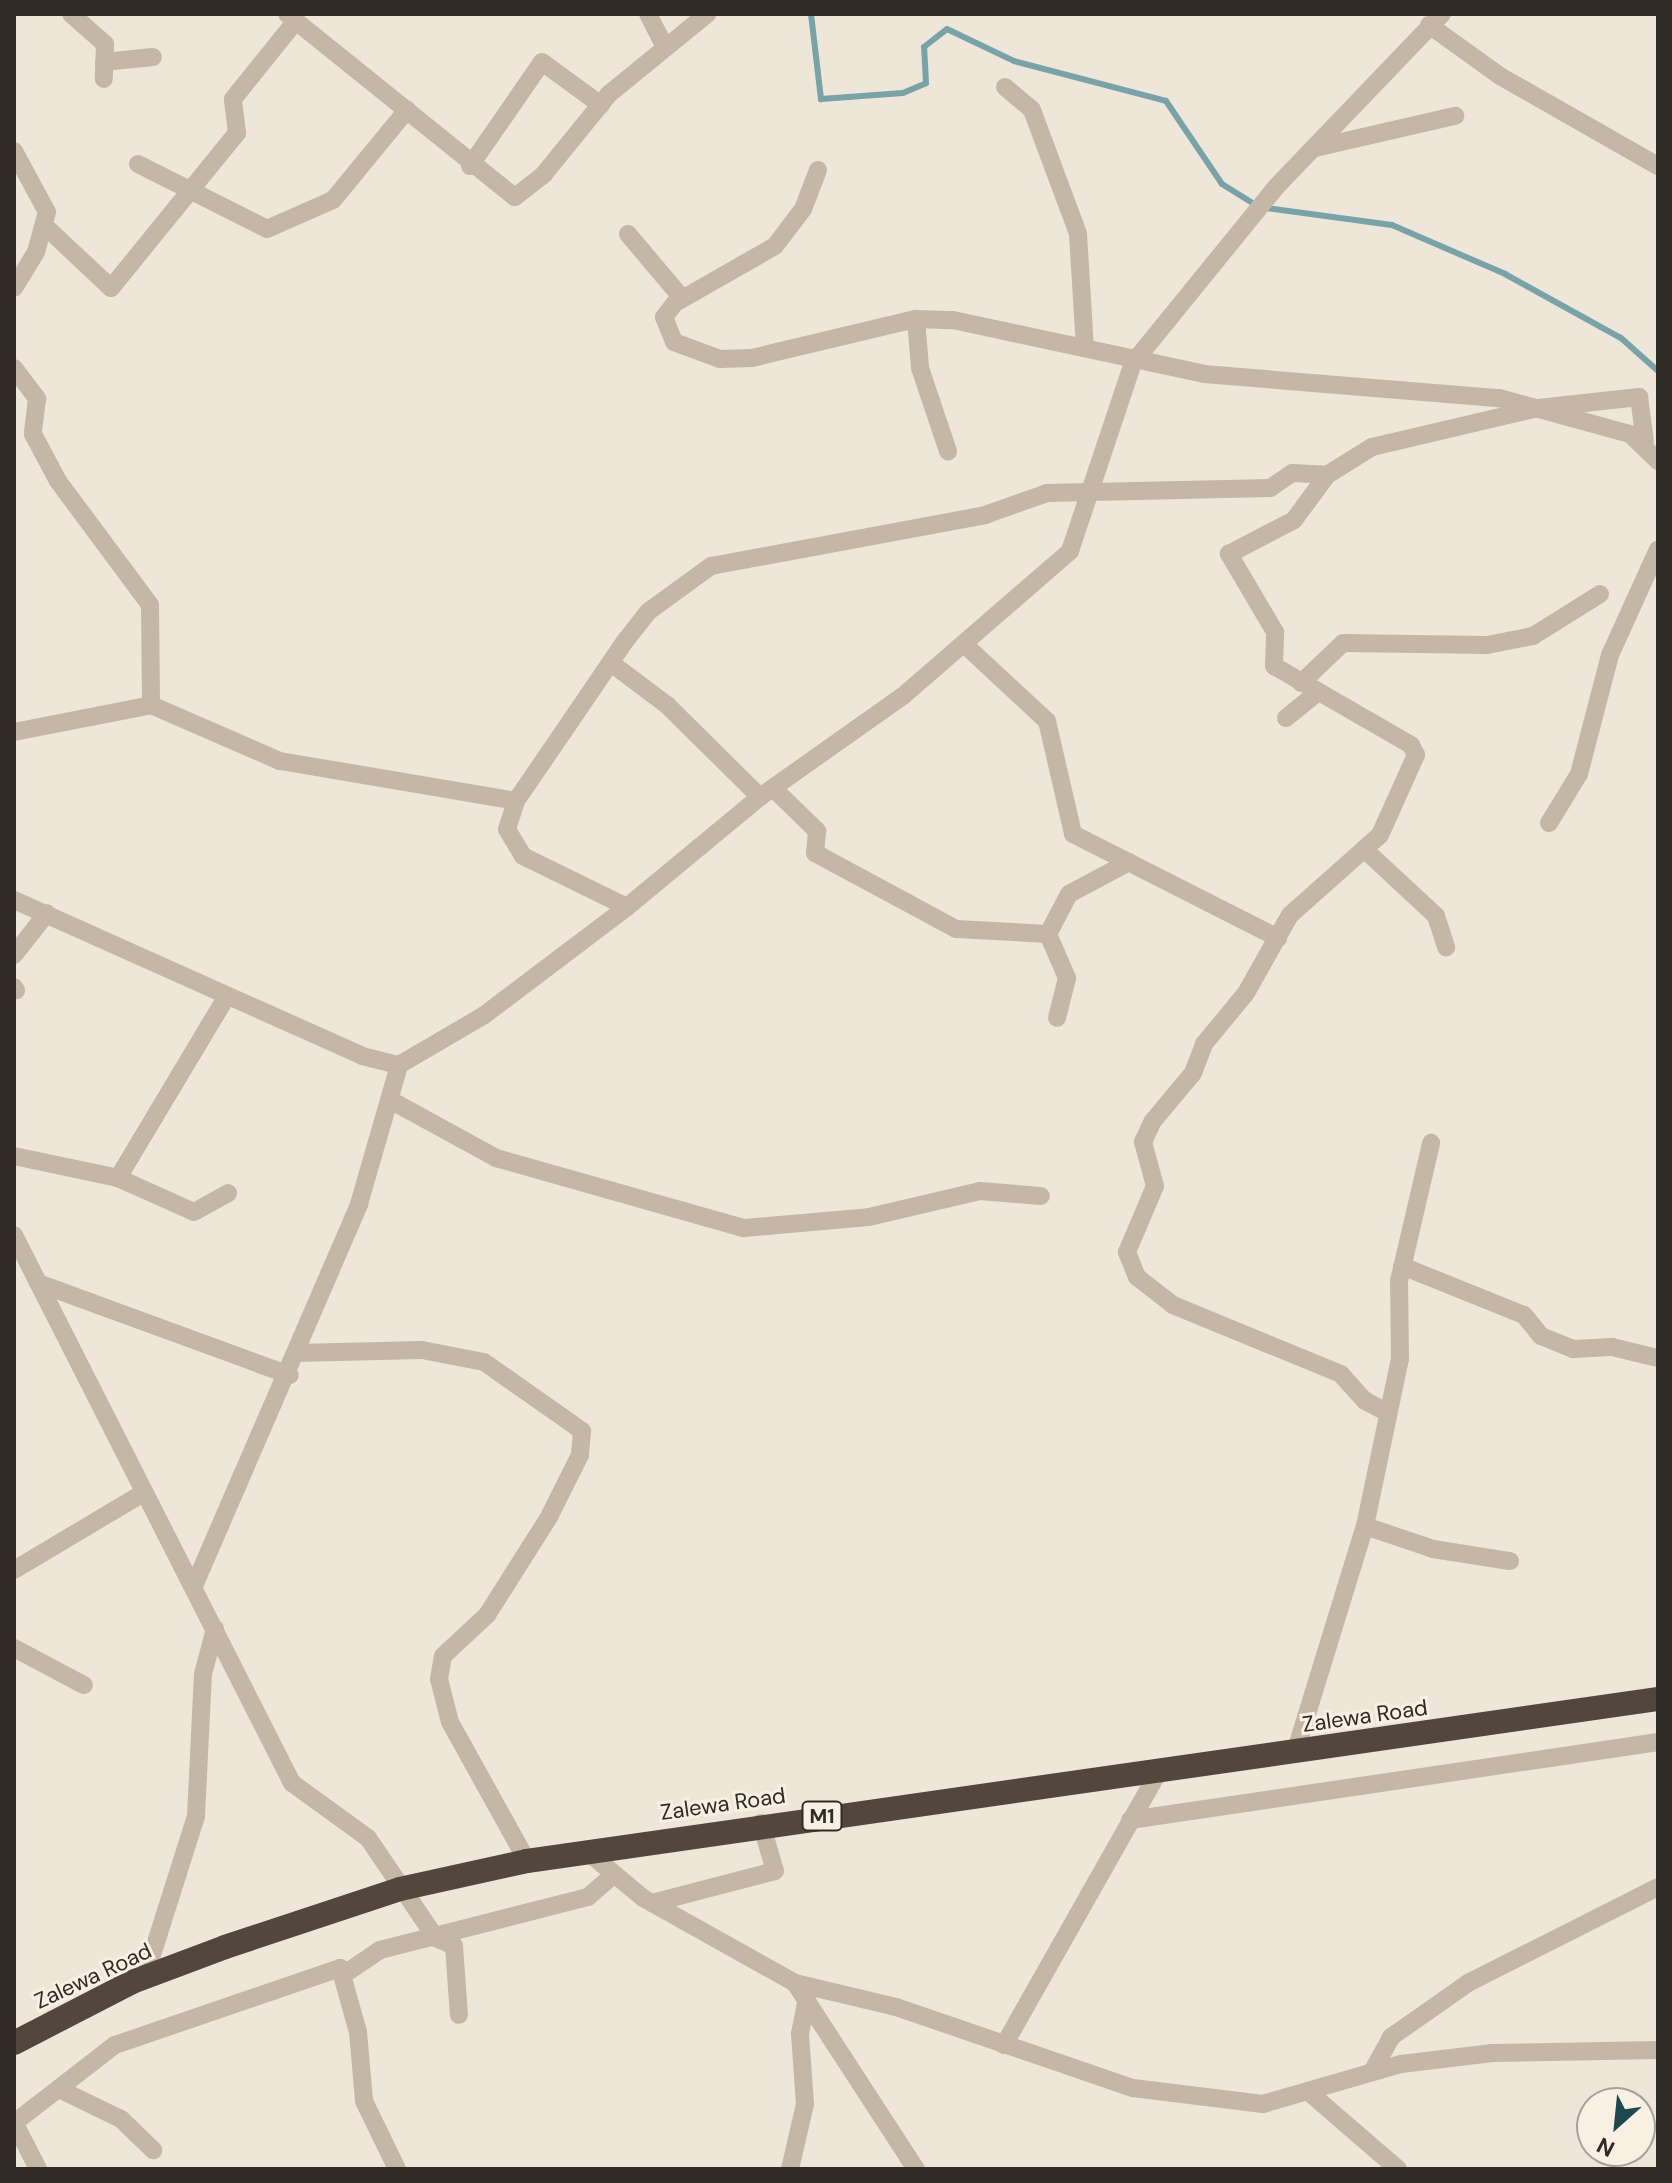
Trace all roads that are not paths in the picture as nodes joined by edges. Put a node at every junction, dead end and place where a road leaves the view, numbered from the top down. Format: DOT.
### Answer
graph roads {
  1 [pos="71,14"];
  2 [pos="648,14"];
  3 [pos="707,14"];
  4 [pos="291,18"];
  5 [pos="1435,20"];
  6 [pos="664,45"];
  7 [pos="153,57"];
  8 [pos="1005,87"];
  9 [pos="601,105"];
  10 [pos="407,110"];
  11 [pos="1455,116"];
  12 [pos="1312,149"];
  13 [pos="14,151"];
  14 [pos="138,164"];
  15 [pos="470,166"];
  16 [pos="1658,166"];
  17 [pos="818,170"];
  18 [pos="194,189"];
  19 [pos="46,227"];
  20 [pos="628,234"];
  21 [pos="14,288"];
  22 [pos="681,297"];
  23 [pos="916,319"];
  24 [pos="1085,348"];
  25 [pos="1133,363"];
  26 [pos="14,368"];
  27 [pos="1538,408"];
  28 [pos="1645,442"];
  29 [pos="948,451"];
  30 [pos="1658,461"];
  31 [pos="1327,475"];
  32 [pos="1094,491"];
  33 [pos="1658,549"];
  34 [pos="1600,594"];
  35 [pos="964,644"];
  36 [pos="611,663"];
  37 [pos="1308,688"];
  38 [pos="151,705"];
  39 [pos="1286,718"];
  40 [pos="14,732"];
  41 [pos="767,792"];
  42 [pos="516,801"];
  43 [pos="1549,823"];
  44 [pos="1364,849"];
  45 [pos="1129,862"];
  46 [pos="14,900"];
  47 [pos="627,907"];
  48 [pos="47,913"];
  49 [pos="1048,934"];
  50 [pos="1278,938"];
  51 [pos="1446,947"];
  52 [pos="14,955"];
  53 [pos="227,996"];
  54 [pos="1057,1018"];
  55 [pos="399,1065"];
  56 [pos="392,1101"];
  57 [pos="1431,1143"];
  58 [pos="14,1156"];
  59 [pos="118,1178"];
  60 [pos="228,1193"];
  61 [pos="1041,1196"];
  62 [pos="14,1235"];
  63 [pos="1402,1266"];
  64 [pos="38,1283"];
  65 [pos="75,1302"];
  66 [pos="118,1305"];
  67 [pos="296,1353"];
  68 [pos="1658,1358"];
  69 [pos="290,1375"];
  70 [pos="1388,1413"];
  71 [pos="143,1493"];
  72 [pos="1365,1526"];
  73 [pos="1510,1561"];
  74 [pos="14,1570"];
  75 [pos="194,1586"];
  76 [pos="215,1629"];
  77 [pos="14,1648"];
  78 [pos="84,1685"];
  79 [pos="1658,1699"];
  80 [pos="1658,1742"];
  81 [pos="1295,1753"];
  82 [pos="1157,1775"];
  83 [pos="1130,1820"];
  84 [pos="761,1823"];
  85 [pos="588,1852"];
  86 [pos="527,1861"];
  87 [pos="614,1874"];
  88 [pos="1658,1887"];
  89 [pos="400,1889"];
  90 [pos="652,1903"];
  91 [pos="436,1938"];
  92 [pos="346,1973"];
  93 [pos="145,1977"];
  94 [pos="801,1990"];
  95 [pos="459,2015"];
  96 [pos="14,2043"];
  97 [pos="1004,2045"];
  98 [pos="1658,2050"];
  99 [pos="1373,2070"];
  100 [pos="59,2089"];
  101 [pos="1311,2094"];
  102 [pos="14,2123"];
  103 [pos="153,2150"];
  104 [pos="38,2169"];
  105 [pos="397,2169"];
  106 [pos="790,2169"];
  107 [pos="916,2169"];
  108 [pos="1398,2169"];
  1 -- 7 [label="street"];
  2 -- 6 [label="street"];
  3 -- 6 [label="street"];
  4 -- 10 [label="street"];
  4 -- 18 [label="street"];
  5 -- 12 [label="street"];
  5 -- 16 [label="street"];
  6 -- 9 [label="street"];
  8 -- 24 [label="street"];
  9 -- 15 [label="street"];
  9 -- 15 [label="street"];
  10 -- 15 [label="street"];
  10 -- 18 [label="street"];
  11 -- 12 [label="street"];
  12 -- 25 [label="street"];
  13 -- 19 [label="street"];
  14 -- 18 [label="street"];
  17 -- 22 [label="street"];
  18 -- 19 [label="street"];
  19 -- 21 [label="street"];
  20 -- 22 [label="street"];
  22 -- 23 [label="street"];
  23 -- 24 [label="street"];
  23 -- 29 [label="street"];
  24 -- 25 [label="street"];
  25 -- 27 [label="street"];
  25 -- 32 [label="street"];
  26 -- 38 [label="street"];
  27 -- 28 [label="street"];
  27 -- 28 [label="street"];
  27 -- 31 [label="street"];
  28 -- 30 [label="street"];
  31 -- 32 [label="street"];
  31 -- 37 [label="street"];
  32 -- 35 [label="street"];
  32 -- 36 [label="street"];
  33 -- 43 [label="street"];
  34 -- 37 [label="street"];
  35 -- 41 [label="street"];
  35 -- 45 [label="street"];
  36 -- 41 [label="street"];
  36 -- 42 [label="street"];
  37 -- 39 [label="street"];
  37 -- 44 [label="street"];
  38 -- 40 [label="street"];
  38 -- 42 [label="street"];
  41 -- 47 [label="street"];
  41 -- 49 [label="street"];
  42 -- 47 [label="street"];
  44 -- 50 [label="street"];
  44 -- 51 [label="street"];
  45 -- 49 [label="street"];
  45 -- 50 [label="street"];
  46 -- 48 [label="street"];
  47 -- 55 [label="street"];
  48 -- 52 [label="street"];
  48 -- 53 [label="street"];
  49 -- 54 [label="street"];
  50 -- 70 [label="street"];
  53 -- 55 [label="street"];
  53 -- 59 [label="street"];
  55 -- 56 [label="street"];
  56 -- 61 [label="street"];
  56 -- 67 [label="street"];
  57 -- 63 [label="street"];
  58 -- 59 [label="street"];
  59 -- 60 [label="street"];
  62 -- 64 [label="street"];
  63 -- 68 [label="street"];
  63 -- 70 [label="street"];
  64 -- 65 [label="street"];
  64 -- 71 [label="street"];
  65 -- 66 [label="street"];
  65 -- 69 [label="street"];
  67 -- 69 [label="street"];
  67 -- 86 [label="street"];
  69 -- 75 [label="street"];
  70 -- 72 [label="street"];
  71 -- 74 [label="street"];
  71 -- 75 [label="street"];
  72 -- 73 [label="street"];
  72 -- 81 [label="street"];
  75 -- 76 [label="street"];
  76 -- 89 [label="street"];
  76 -- 93 [label="street"];
  77 -- 78 [label="street"];
  79 -- 81 [label="highway, Zalewa Road / M1"];
  80 -- 83 [label="street"];
  81 -- 82 [label="highway, Zalewa Road / M1"];
  82 -- 83 [label="street"];
  82 -- 84 [label="highway, Zalewa Road / M1"];
  83 -- 97 [label="street"];
  84 -- 85 [label="highway, Zalewa Road / M1"];
  84 -- 90 [label="street"];
  85 -- 86 [label="highway, Zalewa Road / M1"];
  85 -- 87 [label="street"];
  86 -- 89 [label="highway, Zalewa Road / M1"];
  87 -- 90 [label="street"];
  87 -- 91 [label="street"];
  88 -- 99 [label="street"];
  89 -- 91 [label="street"];
  89 -- 93 [label="highway, Zalewa Road / M1"];
  90 -- 94 [label="street"];
  91 -- 92 [label="street"];
  91 -- 95 [label="street"];
  92 -- 100 [label="street"];
  92 -- 105 [label="street"];
  93 -- 96 [label="highway, Zalewa Road / M1"];
  94 -- 97 [label="street"];
  94 -- 106 [label="street"];
  94 -- 107 [label="street"];
  97 -- 101 [label="street"];
  98 -- 99 [label="street"];
  99 -- 101 [label="street"];
  100 -- 102 [label="street"];
  100 -- 103 [label="street"];
  101 -- 108 [label="street"];
  102 -- 104 [label="street"];
}
